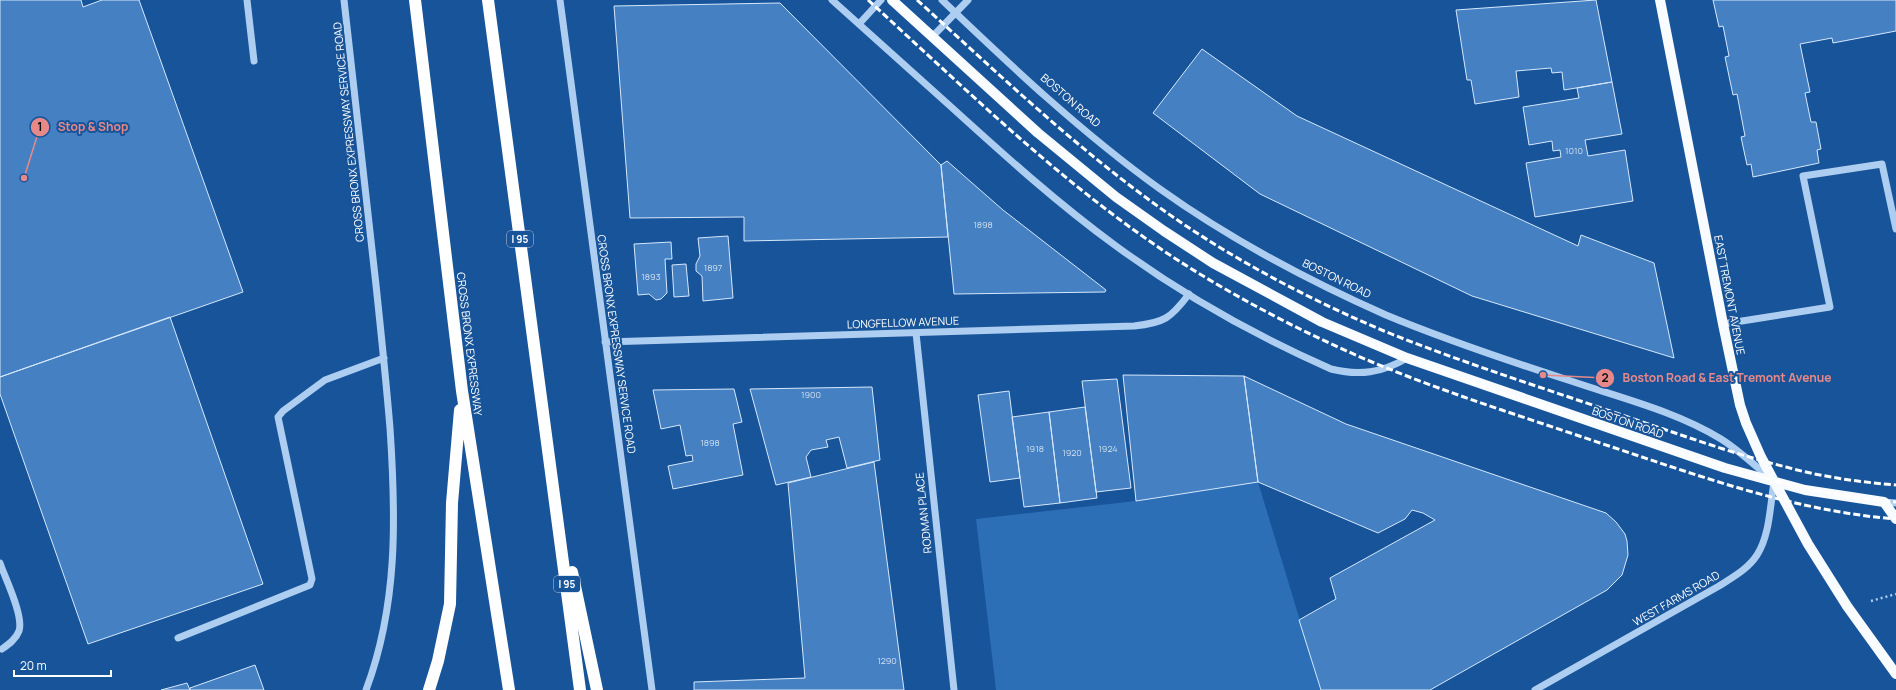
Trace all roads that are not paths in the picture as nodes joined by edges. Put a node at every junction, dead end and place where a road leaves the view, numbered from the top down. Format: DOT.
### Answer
graph roads {
  1 [pos="247,0"];
  2 [pos="344,0"];
  3 [pos="415,0"];
  4 [pos="488,0"];
  5 [pos="560,0"];
  6 [pos="832,0"];
  7 [pos="880,0"];
  8 [pos="892,0"];
  9 [pos="942,0"];
  10 [pos="968,0"];
  11 [pos="1660,0"];
  12 [pos="955,13"];
  13 [pos="859,24"];
  14 [pos="932,37"];
  15 [pos="254,61"];
  16 [pos="1896,229"];
  17 [pos="1189,294"];
  18 [pos="1723,324"];
  19 [pos="916,333"];
  20 [pos="605,342"];
  21 [pos="384,358"];
  22 [pos="1407,358"];
  23 [pos="462,391"];
  24 [pos="553,479"];
  25 [pos="1774,482"];
  26 [pos="1884,502"];
  27 [pos="1896,503"];
  28 [pos="1896,519"];
  29 [pos="0,563"];
  30 [pos="178,638"];
  31 [pos="2,649"];
  32 [pos="1896,674"];
  33 [pos="366,690"];
  34 [pos="429,690"];
  35 [pos="509,690"];
  36 [pos="580,690"];
  37 [pos="597,690"];
  38 [pos="652,690"];
  39 [pos="954,690"];
  40 [pos="1535,690"];
  1 -- 15 [label="street"];
  2 -- 21 [label="street, CROSS BRONX EXPRESSWAY SERVICE ROAD"];
  3 -- 23 [label="highway, CROSS BRONX EXPRESSWAY"];
  4 -- 24 [label="highway, I 95"];
  5 -- 20 [label="street, CROSS BRONX EXPRESSWAY SERVICE ROAD"];
  6 -- 13 [label="street"];
  7 -- 13 [label="street"];
  8 -- 14 [label="main road, BOSTON ROAD"];
  9 -- 12 [label="street, BOSTON ROAD"];
  10 -- 12 [label="street"];
  11 -- 18 [label="main road, EAST TREMONT AVENUE"];
  12 -- 14 [label="street"];
  12 -- 25 [label="street, BOSTON ROAD"];
  13 -- 17 [label="street"];
  14 -- 22 [label="main road, BOSTON ROAD"];
  16 -- 18 [label="street"];
  17 -- 19 [label="street, LONGFELLOW AVENUE"];
  17 -- 22 [label="street"];
  18 -- 25 [label="main road, EAST TREMONT AVENUE"];
  19 -- 20 [label="street, LONGFELLOW AVENUE"];
  19 -- 39 [label="street, RODMAN PLACE"];
  20 -- 38 [label="street, CROSS BRONX EXPRESSWAY SERVICE ROAD"];
  21 -- 30 [label="street"];
  21 -- 33 [label="street, CROSS BRONX EXPRESSWAY SERVICE ROAD"];
  22 -- 25 [label="main road, BOSTON ROAD"];
  23 -- 34 [label="highway"];
  23 -- 35 [label="highway, CROSS BRONX EXPRESSWAY"];
  24 -- 36 [label="highway, I 95"];
  24 -- 37 [label="highway"];
  25 -- 26 [label="main road, BOSTON ROAD"];
  25 -- 32 [label="main road, EAST TREMONT AVENUE"];
  25 -- 40 [label="street, WEST FARMS ROAD"];
  26 -- 27 [label="street, BOSTON ROAD"];
  26 -- 28 [label="main road"];
  29 -- 31 [label="street"];
}
